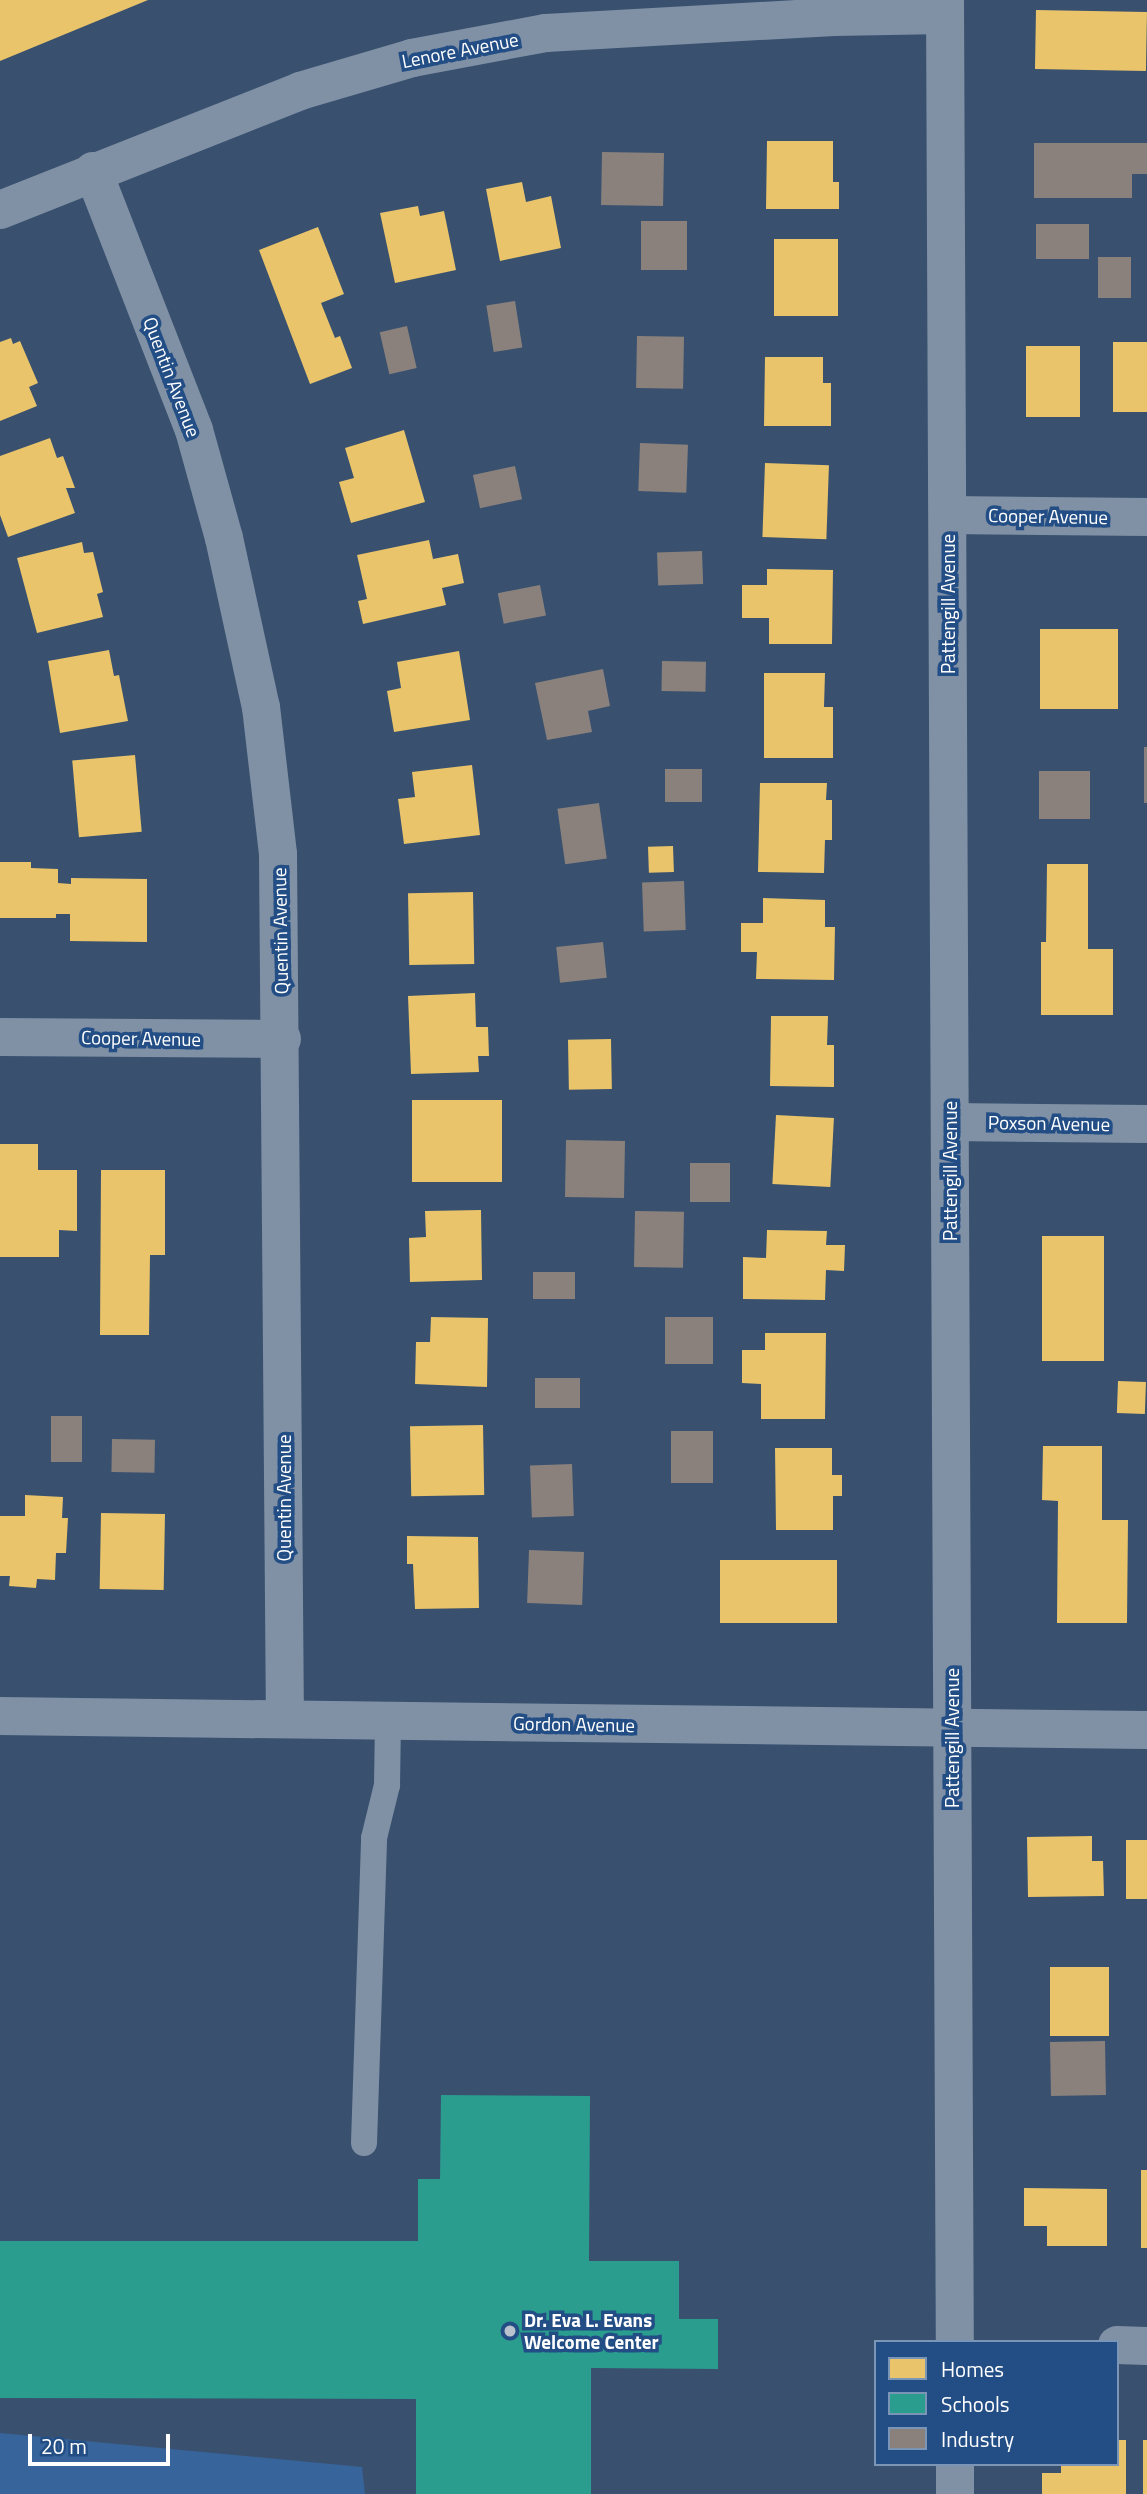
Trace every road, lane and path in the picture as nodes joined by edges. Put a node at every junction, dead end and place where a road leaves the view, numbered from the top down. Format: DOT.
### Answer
graph roads {
  1 [pos="945,8"];
  2 [pos="93,171"];
  3 [pos="0,209"];
  4 [pos="948,514"];
  5 [pos="1147,517"];
  6 [pos="0,1037"];
  7 [pos="282,1039"];
  8 [pos="950,1122"];
  9 [pos="1147,1124"];
  10 [pos="0,1716"];
  11 [pos="285,1718"];
  12 [pos="388,1721"];
  13 [pos="951,1727"];
  14 [pos="1147,1730"];
  15 [pos="364,2143"];
  16 [pos="955,2340"];
  17 [pos="1119,2345"];
  18 [pos="1147,2346"];
  19 [pos="955,2466"];
  20 [pos="955,2494"];
  1 -- 2 [label="street, Lenore Avenue"];
  1 -- 4 [label="street, Pattengill Avenue"];
  2 -- 3 [label="street, Lenore Avenue"];
  2 -- 7 [label="street, Quentin Avenue"];
  4 -- 5 [label="street, Cooper Avenue"];
  4 -- 8 [label="street, Pattengill Avenue"];
  6 -- 7 [label="street, Cooper Avenue"];
  7 -- 11 [label="street, Quentin Avenue"];
  8 -- 9 [label="street, Poxson Avenue"];
  8 -- 13 [label="street, Pattengill Avenue"];
  10 -- 11 [label="street, Gordon Avenue"];
  11 -- 12 [label="street, Gordon Avenue"];
  12 -- 13 [label="street, Gordon Avenue"];
  12 -- 15 [label="lane"];
  13 -- 14 [label="street, Gordon Avenue"];
  13 -- 16 [label="street, Pattengill Avenue"];
  17 -- 18 [label="street"];
  19 -- 20 [label="street"];
}
